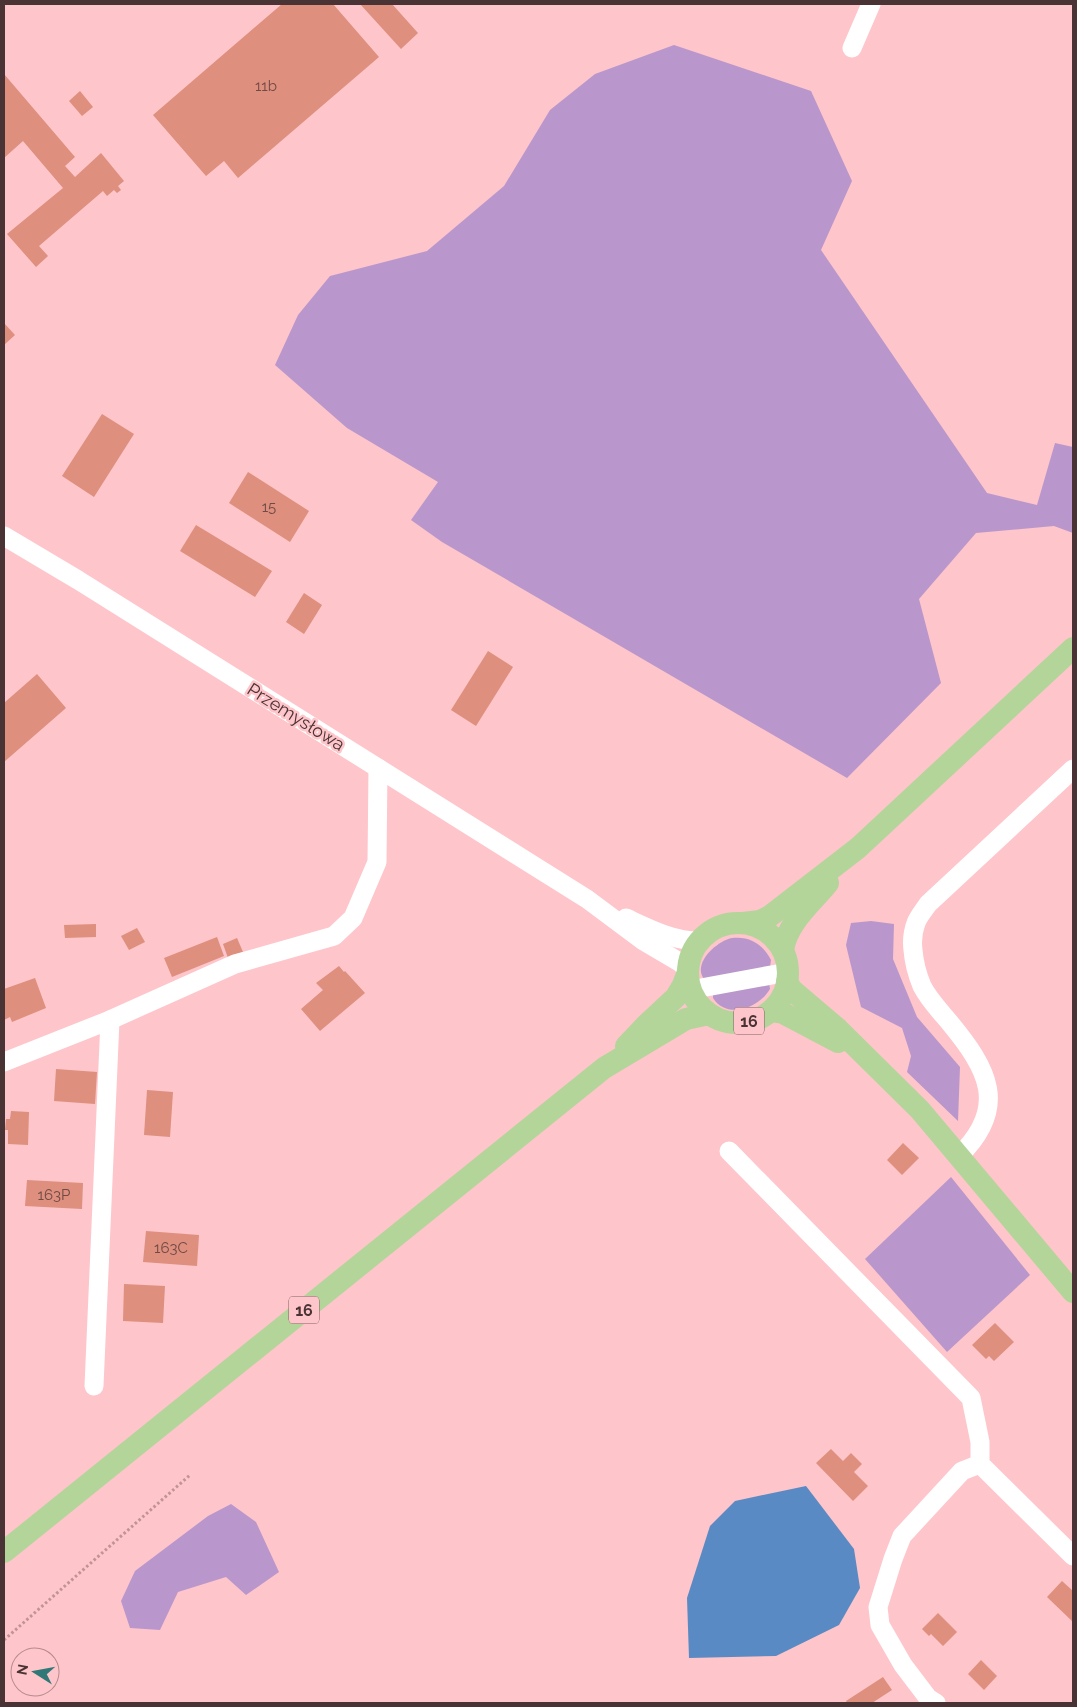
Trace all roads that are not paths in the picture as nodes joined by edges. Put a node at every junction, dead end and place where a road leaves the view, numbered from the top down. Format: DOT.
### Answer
graph roads {
  1 [pos="871,4"];
  2 [pos="852,48"];
  3 [pos="4,536"];
  4 [pos="1073,648"];
  5 [pos="378,768"];
  6 [pos="1073,769"];
  7 [pos="858,848"];
  8 [pos="586,900"];
  9 [pos="744,923"];
  10 [pos="699,941"];
  11 [pos="786,968"];
  12 [pos="689,981"];
  13 [pos="771,1011"];
  14 [pos="709,1014"];
  15 [pos="110,1020"];
  16 [pos="863,1055"];
  17 [pos="4,1062"];
  18 [pos="604,1068"];
  19 [pos="730,1151"];
  20 [pos="959,1156"];
  21 [pos="1073,1292"];
  22 [pos="94,1386"];
  23 [pos="980,1464"];
  24 [pos="4,1552"];
  25 [pos="1073,1556"];
  26 [pos="936,1703"];
  1 -- 2 [label="street"];
  3 -- 5 [label="street, Przemysłowa"];
  4 -- 7 [label="main road, 16"];
  5 -- 8 [label="street, Przemysłowa"];
  5 -- 15 [label="street"];
  6 -- 20 [label="street"];
  7 -- 9 [label="main road, 16"];
  7 -- 11 [label="main road, 16"];
  8 -- 10 [label="street, Przemysłowa"];
  8 -- 12 [label="street, Przemysłowa"];
  9 -- 10 [label="main road, 16"];
  9 -- 11 [label="main road"];
  10 -- 12 [label="main road, 16"];
  11 -- 12 [label="street"];
  11 -- 13 [label="main road, 16"];
  11 -- 16 [label="main road"];
  12 -- 14 [label="main road, 16"];
  12 -- 18 [label="main road, 16"];
  13 -- 14 [label="main road, 16"];
  13 -- 16 [label="main road"];
  14 -- 18 [label="main road, 16"];
  15 -- 17 [label="street"];
  15 -- 22 [label="street"];
  16 -- 20 [label="main road"];
  18 -- 24 [label="main road, 16"];
  19 -- 23 [label="street"];
  20 -- 21 [label="main road"];
  23 -- 25 [label="street"];
  23 -- 26 [label="street"];
}
